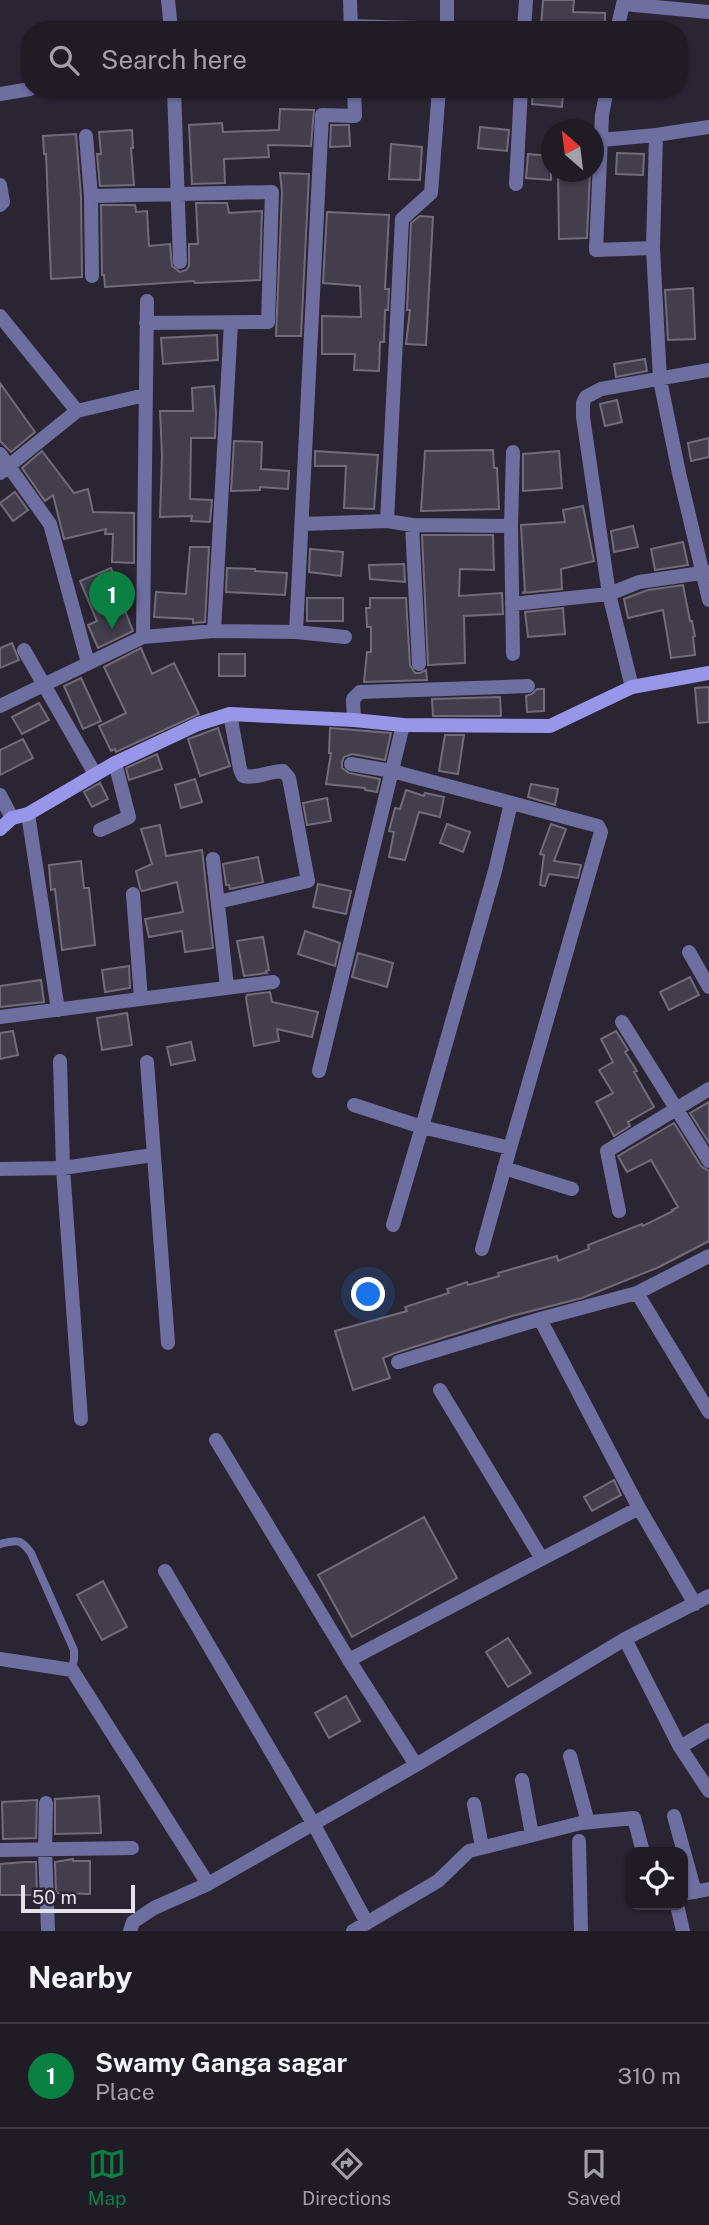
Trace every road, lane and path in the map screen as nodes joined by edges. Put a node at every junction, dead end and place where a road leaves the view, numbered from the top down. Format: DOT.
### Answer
graph roads {
  1 [pos="168,0"];
  2 [pos="350,0"];
  3 [pos="447,0"];
  4 [pos="526,0"];
  5 [pos="624,2"];
  6 [pos="709,12"];
  7 [pos="170,21"];
  8 [pos="351,21"];
  9 [pos="447,21"];
  10 [pos="525,21"];
  11 [pos="619,21"];
  12 [pos="21,90"];
  13 [pos="0,94"];
  14 [pos="174,98"];
  15 [pos="354,98"];
  16 [pos="438,98"];
  17 [pos="521,98"];
  18 [pos="606,98"];
  19 [pos="603,119"];
  20 [pos="709,127"];
  21 [pos="656,135"];
  22 [pos="86,136"];
  23 [pos="604,140"];
  24 [pos="599,182"];
  25 [pos="516,184"];
  26 [pos="0,185"];
  27 [pos="177,194"];
  28 [pos="91,196"];
  29 [pos="0,205"];
  30 [pos="653,248"];
  31 [pos="180,262"];
  32 [pos="92,276"];
  33 [pos="147,301"];
  34 [pos="0,316"];
  35 [pos="146,323"];
  36 [pos="231,323"];
  37 [pos="709,370"];
  38 [pos="660,380"];
  39 [pos="145,395"];
  40 [pos="77,411"];
  41 [pos="513,452"];
  42 [pos="0,454"];
  43 [pos="5,470"];
  44 [pos="387,521"];
  45 [pos="303,524"];
  46 [pos="412,525"];
  47 [pos="511,526"];
  48 [pos="706,573"];
  49 [pos="609,594"];
  50 [pos="709,600"];
  51 [pos="512,604"];
  52 [pos="214,631"];
  53 [pos="296,632"];
  54 [pos="143,637"];
  55 [pos="345,637"];
  56 [pos="24,650"];
  57 [pos="513,654"];
  58 [pos="88,663"];
  59 [pos="419,664"];
  60 [pos="709,674"];
  61 [pos="45,685"];
  62 [pos="528,686"];
  63 [pos="632,687"];
  64 [pos="0,706"];
  65 [pos="230,715"];
  66 [pos="354,720"];
  67 [pos="403,725"];
  68 [pos="115,763"];
  69 [pos="351,764"];
  70 [pos="392,771"];
  71 [pos="95,774"];
  72 [pos="0,795"];
  73 [pos="511,803"];
  74 [pos="28,814"];
  75 [pos="12,818"];
  76 [pos="0,829"];
  77 [pos="100,830"];
  78 [pos="213,859"];
  79 [pos="133,894"];
  80 [pos="218,902"];
  81 [pos="689,952"];
  82 [pos="273,982"];
  83 [pos="227,987"];
  84 [pos="709,987"];
  85 [pos="141,999"];
  86 [pos="58,1010"];
  87 [pos="0,1017"];
  88 [pos="622,1022"];
  89 [pos="60,1061"];
  90 [pos="147,1062"];
  91 [pos="319,1071"];
  92 [pos="709,1089"];
  93 [pos="354,1105"];
  94 [pos="676,1108"];
  95 [pos="422,1127"];
  96 [pos="510,1148"];
  97 [pos="153,1155"];
  98 [pos="709,1161"];
  99 [pos="63,1168"];
  100 [pos="504,1168"];
  101 [pos="0,1169"];
  102 [pos="572,1189"];
  103 [pos="620,1211"];
  104 [pos="393,1224"];
  105 [pos="482,1249"];
  106 [pos="709,1256"];
  107 [pos="637,1293"];
  108 [pos="540,1319"];
  109 [pos="168,1343"];
  110 [pos="398,1362"];
  111 [pos="440,1390"];
  112 [pos="709,1412"];
  113 [pos="81,1419"];
  114 [pos="216,1440"];
  115 [pos="639,1508"];
  116 [pos="0,1544"];
  117 [pos="542,1559"];
  118 [pos="165,1571"];
  119 [pos="709,1596"];
  120 [pos="695,1604"];
  121 [pos="625,1639"];
  122 [pos="0,1659"];
  123 [pos="349,1660"];
  124 [pos="0,1668"];
  125 [pos="72,1670"];
  126 [pos="709,1730"];
  127 [pos="680,1747"];
  128 [pos="570,1756"];
  129 [pos="416,1765"];
  130 [pos="522,1780"];
  131 [pos="709,1791"];
  132 [pos="46,1803"];
  133 [pos="474,1804"];
  134 [pos="674,1816"];
  135 [pos="313,1823"];
  136 [pos="581,1823"];
  137 [pos="532,1835"];
  138 [pos="579,1841"];
  139 [pos="482,1847"];
  140 [pos="642,1847"];
  141 [pos="132,1848"];
  142 [pos="45,1849"];
  143 [pos="0,1850"];
  144 [pos="208,1884"];
  145 [pos="695,1892"];
  146 [pos="678,1910"];
  147 [pos="367,1923"];
  148 [pos="48,1931"];
  149 [pos="130,1931"];
  150 [pos="354,1931"];
  151 [pos="581,1931"];
  152 [pos="683,1931"];
  1 -- 7 [label="street"];
  2 -- 8 [label="street"];
  3 -- 9 [label="street"];
  4 -- 10 [label="street"];
  5 -- 6 [label="street"];
  5 -- 11 [label="street"];
  12 -- 13 [label="street"];
  14 -- 27 [label="street"];
  15 -- 45 [label="street"];
  16 -- 44 [label="street"];
  17 -- 25 [label="street"];
  18 -- 19 [label="street"];
  20 -- 21 [label="street"];
  21 -- 23 [label="street"];
  21 -- 30 [label="street"];
  22 -- 28 [label="street"];
  24 -- 30 [label="street"];
  26 -- 29 [label="street"];
  27 -- 28 [label="street"];
  27 -- 31 [label="street"];
  27 -- 36 [label="street"];
  28 -- 32 [label="street"];
  30 -- 38 [label="street"];
  33 -- 35 [label="street"];
  34 -- 40 [label="street"];
  35 -- 36 [label="street"];
  35 -- 39 [label="street"];
  36 -- 52 [label="street"];
  37 -- 38 [label="street"];
  38 -- 48 [label="street"];
  38 -- 49 [label="street"];
  39 -- 40 [label="street"];
  39 -- 54 [label="street"];
  40 -- 43 [label="street"];
  41 -- 47 [label="street"];
  42 -- 43 [label="street"];
  43 -- 58 [label="street"];
  44 -- 45 [label="street"];
  44 -- 46 [label="street"];
  45 -- 53 [label="street"];
  46 -- 47 [label="street"];
  46 -- 59 [label="street"];
  47 -- 51 [label="street"];
  48 -- 49 [label="street"];
  48 -- 50 [label="street"];
  49 -- 51 [label="street"];
  49 -- 63 [label="street"];
  51 -- 57 [label="street"];
  52 -- 53 [label="street"];
  52 -- 54 [label="street"];
  53 -- 55 [label="street"];
  54 -- 58 [label="street"];
  56 -- 61 [label="street"];
  58 -- 61 [label="street"];
  60 -- 63 [label="street"];
  61 -- 64 [label="street"];
  61 -- 71 [label="street"];
  62 -- 66 [label="street"];
  63 -- 67 [label="street"];
  65 -- 66 [label="street"];
  65 -- 68 [label="street"];
  65 -- 80 [label="street"];
  66 -- 67 [label="street"];
  67 -- 70 [label="street"];
  68 -- 71 [label="street"];
  68 -- 77 [label="street"];
  69 -- 70 [label="street"];
  70 -- 73 [label="street"];
  70 -- 91 [label="street"];
  71 -- 74 [label="street"];
  72 -- 75 [label="street"];
  73 -- 95 [label="street"];
  73 -- 96 [label="street"];
  74 -- 75 [label="street"];
  74 -- 86 [label="street"];
  75 -- 76 [label="street"];
  78 -- 80 [label="street"];
  79 -- 85 [label="street"];
  80 -- 83 [label="street"];
  81 -- 84 [label="street"];
  82 -- 83 [label="street"];
  83 -- 85 [label="street"];
  85 -- 86 [label="street"];
  86 -- 87 [label="street"];
  88 -- 94 [label="street"];
  89 -- 99 [label="street"];
  90 -- 97 [label="street"];
  92 -- 94 [label="street"];
  93 -- 95 [label="street"];
  94 -- 98 [label="street"];
  94 -- 103 [label="street"];
  95 -- 96 [label="street"];
  95 -- 104 [label="street"];
  96 -- 100 [label="street"];
  97 -- 99 [label="street"];
  97 -- 109 [label="street"];
  99 -- 101 [label="street"];
  99 -- 113 [label="street"];
  100 -- 102 [label="street"];
  100 -- 105 [label="street"];
  106 -- 107 [label="street"];
  107 -- 108 [label="street"];
  107 -- 112 [label="street"];
  108 -- 110 [label="street"];
  108 -- 115 [label="street"];
  111 -- 117 [label="street"];
  114 -- 123 [label="street"];
  115 -- 117 [label="street"];
  115 -- 120 [label="street"];
  116 -- 125 [label="lane"];
  117 -- 123 [label="street"];
  118 -- 135 [label="street"];
  119 -- 120 [label="street"];
  120 -- 121 [label="street"];
  121 -- 127 [label="street"];
  121 -- 129 [label="street"];
  122 -- 124 [label="street"];
  122 -- 125 [label="street"];
  123 -- 129 [label="street"];
  125 -- 144 [label="street"];
  126 -- 127 [label="street"];
  127 -- 131 [label="street"];
  128 -- 136 [label="street"];
  129 -- 135 [label="street"];
  130 -- 137 [label="street"];
  132 -- 142 [label="street"];
  133 -- 139 [label="street"];
  134 -- 145 [label="street"];
  135 -- 144 [label="street"];
  135 -- 147 [label="street"];
  136 -- 137 [label="street"];
  136 -- 140 [label="street"];
  137 -- 139 [label="street"];
  138 -- 151 [label="street"];
  139 -- 147 [label="street"];
  141 -- 142 [label="street"];
  142 -- 143 [label="street"];
  142 -- 148 [label="street"];
  144 -- 149 [label="street"];
  146 -- 152 [label="street"];
  147 -- 150 [label="street"];
}
